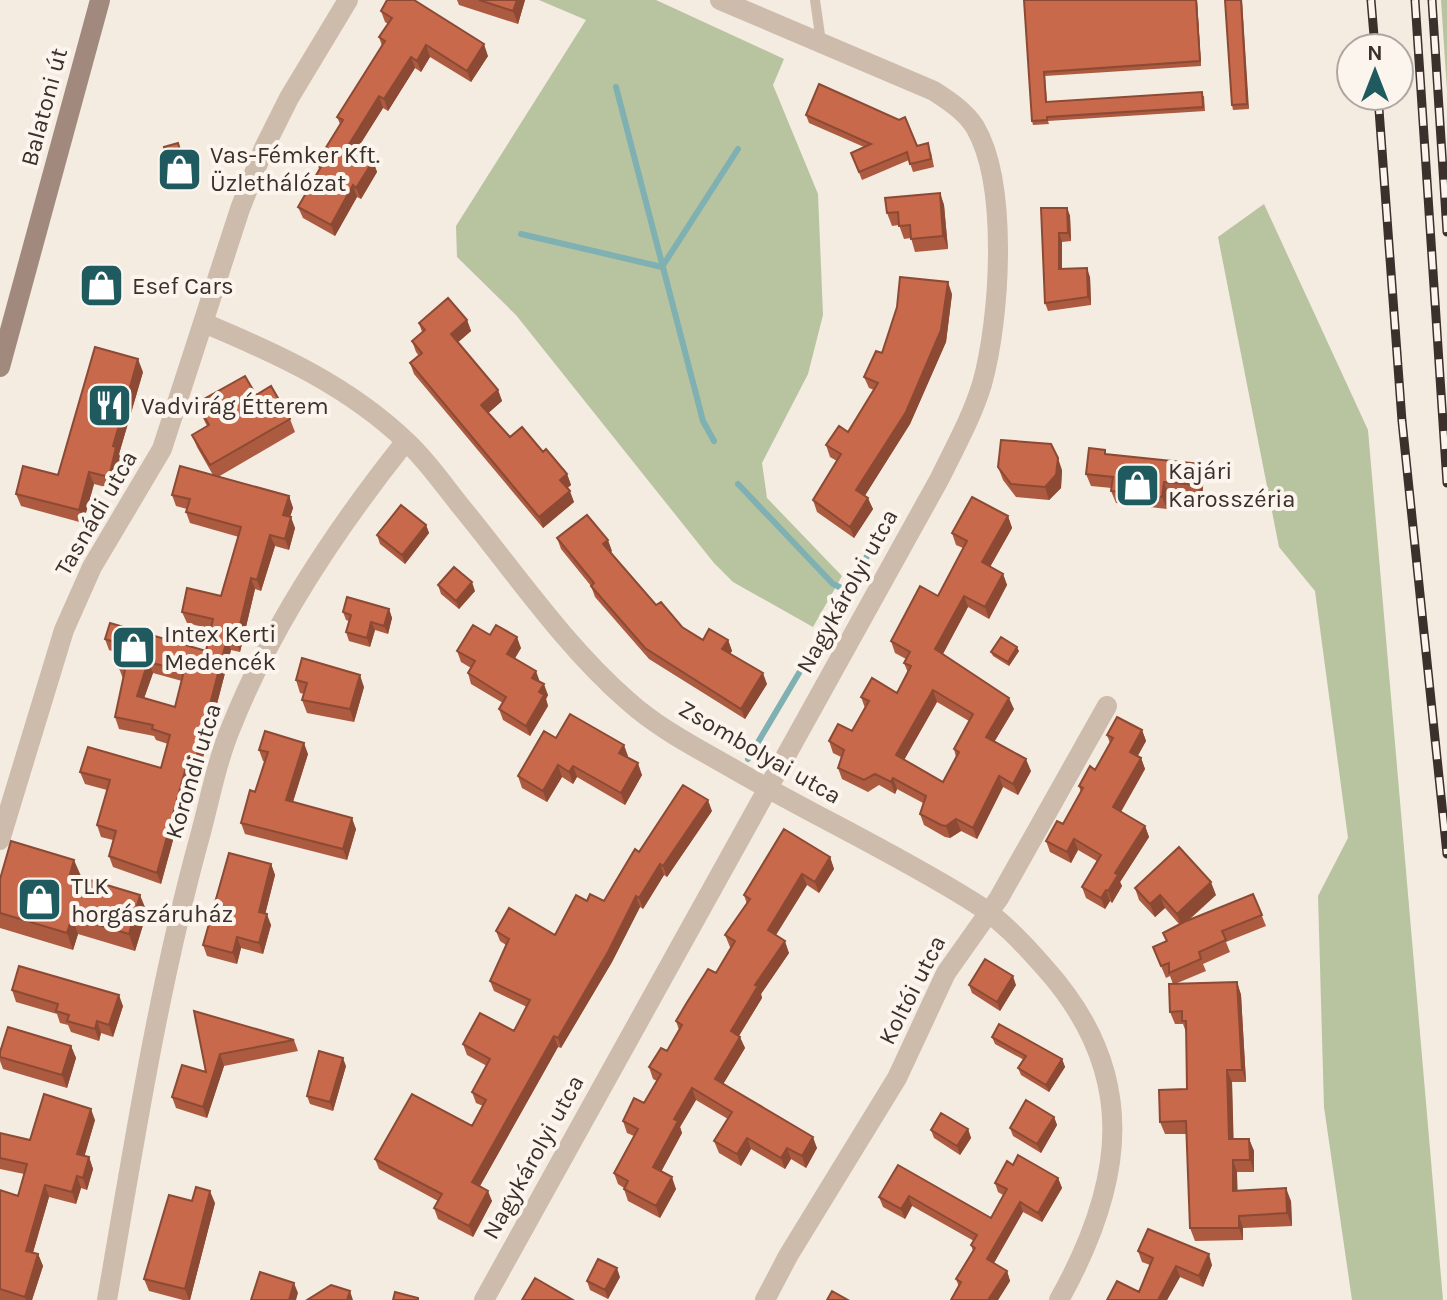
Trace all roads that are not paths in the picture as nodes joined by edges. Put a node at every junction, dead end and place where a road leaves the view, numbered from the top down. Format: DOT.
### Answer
graph roads {
  1 [pos="100,0"];
  2 [pos="348,0"];
  3 [pos="720,0"];
  4 [pos="815,0"];
  5 [pos="821,43"];
  6 [pos="204,323"];
  7 [pos="0,367"];
  8 [pos="406,441"];
  9 [pos="1107,706"];
  10 [pos="766,788"];
  11 [pos="0,840"];
  12 [pos="988,912"];
  13 [pos="107,1300"];
  14 [pos="484,1300"];
  15 [pos="765,1300"];
  16 [pos="1059,1300"];
  1 -- 7 [label="main road, Balatoni út"];
  2 -- 6 [label="street, Tasnádi utca"];
  3 -- 5 [label="street, Nagykárolyi utca"];
  4 -- 5 [label="lane"];
  5 -- 10 [label="street, Nagykárolyi utca"];
  6 -- 8 [label="street, Zsombolyai utca"];
  6 -- 11 [label="street, Tasnádi utca"];
  8 -- 10 [label="street, Zsombolyai utca"];
  8 -- 13 [label="street, Korondi utca"];
  9 -- 12 [label="street, Koltói utca"];
  10 -- 12 [label="street, Zsombolyai utca"];
  10 -- 14 [label="street, Nagykárolyi utca"];
  12 -- 15 [label="street, Koltói utca"];
  12 -- 16 [label="street, Zsombolyai utca"];
}
